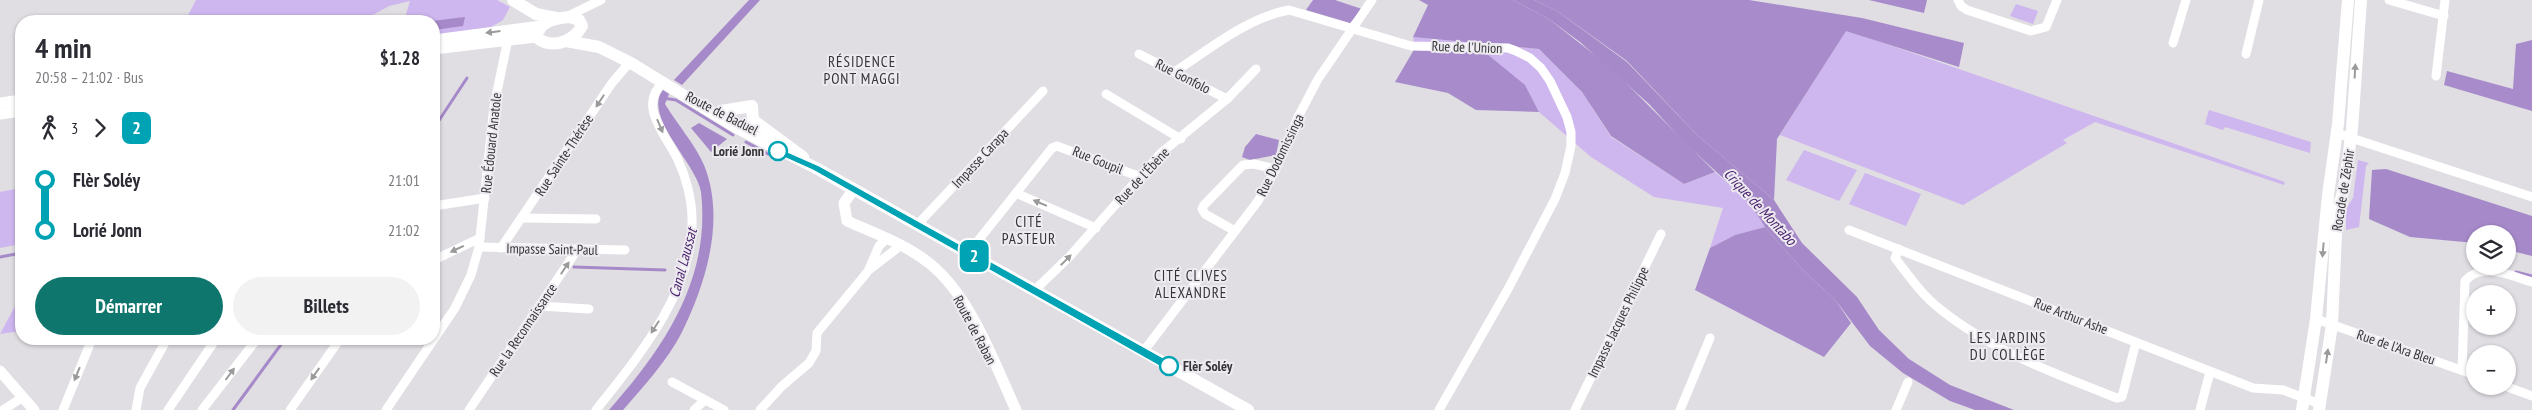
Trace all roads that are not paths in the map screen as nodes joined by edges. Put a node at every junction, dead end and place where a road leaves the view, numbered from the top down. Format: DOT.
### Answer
graph roads {
  1 [pos="513,0"];
  2 [pos="601,0"];
  3 [pos="1372,0"];
  4 [pos="1958,0"];
  5 [pos="2057,0"];
  6 [pos="2186,0"];
  7 [pos="2259,0"];
  8 [pos="2348,0"];
  9 [pos="2361,0"];
  10 [pos="2389,0"];
  11 [pos="2445,0"];
  12 [pos="536,14"];
  13 [pos="2444,16"];
  14 [pos="565,18"];
  15 [pos="543,24"];
  16 [pos="1352,30"];
  17 [pos="536,37"];
  18 [pos="582,38"];
  19 [pos="440,39"];
  20 [pos="508,39"];
  21 [pos="2173,43"];
  22 [pos="440,48"];
  23 [pos="1139,54"];
  24 [pos="2246,54"];
  25 [pos="629,63"];
  26 [pos="1256,69"];
  27 [pos="1176,71"];
  28 [pos="2436,76"];
  29 [pos="670,86"];
  30 [pos="1043,91"];
  31 [pos="1106,94"];
  32 [pos="1227,99"];
  33 [pos="15,101"];
  34 [pos="0,103"];
  35 [pos="721,111"];
  36 [pos="15,112"];
  37 [pos="0,114"];
  38 [pos="2336,133"];
  39 [pos="2351,138"];
  40 [pos="1180,139"];
  41 [pos="803,157"];
  42 [pos="816,168"];
  43 [pos="1276,169"];
  44 [pos="1138,176"];
  45 [pos="854,189"];
  46 [pos="1016,193"];
  47 [pos="2532,196"];
  48 [pos="485,198"];
  49 [pos="440,205"];
  50 [pos="522,218"];
  51 [pos="596,220"];
  52 [pos="918,224"];
  53 [pos="1096,228"];
  54 [pos="1849,230"];
  55 [pos="1235,231"];
  56 [pos="1660,234"];
  57 [pos="886,239"];
  58 [pos="480,243"];
  59 [pos="900,246"];
  60 [pos="502,248"];
  61 [pos="1899,249"];
  62 [pos="577,250"];
  63 [pos="625,250"];
  64 [pos="966,251"];
  65 [pos="440,258"];
  66 [pos="869,270"];
  67 [pos="2532,282"];
  68 [pos="1035,290"];
  69 [pos="540,306"];
  70 [pos="589,309"];
  71 [pos="2316,319"];
  72 [pos="2332,325"];
  73 [pos="440,329"];
  74 [pos="1710,338"];
  75 [pos="2136,342"];
  76 [pos="90,345"];
  77 [pos="164,345"];
  78 [pos="212,345"];
  79 [pos="252,345"];
  80 [pos="336,345"];
  81 [pos="429,345"];
  82 [pos="1143,352"];
  83 [pos="2462,370"];
  84 [pos="0,371"];
  85 [pos="2210,372"];
  86 [pos="2466,372"];
  87 [pos="672,382"];
  88 [pos="1908,382"];
  89 [pos="2516,390"];
  90 [pos="2532,396"];
  91 [pos="23,397"];
  92 [pos="705,400"];
  93 [pos="2300,401"];
  94 [pos="2320,407"];
  95 [pos="3,410"];
  96 [pos="34,410"];
  97 [pos="63,410"];
  98 [pos="136,410"];
  99 [pos="168,410"];
  100 [pos="202,410"];
  101 [pos="290,410"];
  102 [pos="386,410"];
  103 [pos="468,410"];
  104 [pos="596,410"];
  105 [pos="694,410"];
  106 [pos="724,410"];
  107 [pos="760,410"];
  108 [pos="1016,410"];
  109 [pos="1248,410"];
  110 [pos="1439,410"];
  111 [pos="1575,410"];
  112 [pos="1680,410"];
  113 [pos="1896,410"];
  114 [pos="2200,410"];
  1 -- 12 [label="main road"];
  2 -- 14 [label="street"];
  3 -- 16 [label="street, Rue Dodomissinga"];
  4 -- 5 [label="street"];
  6 -- 21 [label="street"];
  7 -- 24 [label="street"];
  8 -- 38 [label="main road, Rocade de Zéphir"];
  39 -- 9 [label="main road, Rocade de Zéphir, one-way"];
  10 -- 13 [label="street"];
  11 -- 13 [label="street"];
  12 -- 14 [label="main road"];
  12 -- 15 [label="main road"];
  13 -- 28 [label="street"];
  14 -- 15 [label="main road"];
  14 -- 18 [label="main road"];
  15 -- 17 [label="main road"];
  15 -- 19 [label="street, one-way"];
  16 -- 27 [label="street, Rue de l'Union"];
  16 -- 43 [label="street, Rue Dodomissinga"];
  16 -- 110 [label="street, Rue de l'Union"];
  17 -- 18 [label="main road, Route de Baduel"];
  17 -- 20 [label="street"];
  18 -- 25 [label="main road, Route de Baduel"];
  20 -- 22 [label="street"];
  20 -- 48 [label="street, Rue Édouard Anatole"];
  23 -- 27 [label="street, Rue Gonfolo"];
  25 -- 29 [label="main road, Route de Baduel"];
  25 -- 50 [label="street, Rue Sainte-Thérèse, one-way"];
  26 -- 32 [label="street, Rue de l'Ébène"];
  27 -- 32 [label="street, Rue Gonfolo"];
  29 -- 35 [label="main road, Route de Baduel"];
  29 -- 42 [label="main road, Route de Baduel"];
  29 -- 104 [label="street, one-way"];
  30 -- 52 [label="street, Impasse Carapa"];
  31 -- 40 [label="street"];
  32 -- 40 [label="street, Rue de l'Ébène"];
  33 -- 34 [label="street"];
  35 -- 41 [label="main road, Route de Baduel"];
  35 -- 41 [label="main road"];
  36 -- 37 [label="street"];
  38 -- 39 [label="street"];
  38 -- 71 [label="main road, Rocade de Zéphir, one-way"];
  39 -- 47 [label="street"];
  39 -- 72 [label="main road, Rocade de Zéphir"];
  40 -- 44 [label="street, Rue de l'Ébène"];
  41 -- 42 [label="main road, Route de Baduel"];
  42 -- 45 [label="main road, Route de Baduel"];
  43 -- 55 [label="street, Rue Dodomissinga"];
  43 -- 55 [label="street"];
  44 -- 46 [label="street, Rue Goupil"];
  44 -- 53 [label="street, Rue de l'Ébène"];
  45 -- 52 [label="main road, Route de Baduel"];
  45 -- 57 [label="street, Route de Raban"];
  53 -- 46 [label="street, one-way"];
  46 -- 64 [label="street"];
  48 -- 49 [label="street"];
  48 -- 58 [label="street, Rue Édouard Anatole"];
  50 -- 51 [label="street"];
  50 -- 60 [label="street, Rue Sainte-Thérèse"];
  52 -- 64 [label="main road, Route de Baduel"];
  68 -- 53 [label="street, Rue de l'Ébène, one-way"];
  54 -- 61 [label="street, Rue Arthur Ashe"];
  55 -- 82 [label="street, Rue Dodomissinga"];
  56 -- 111 [label="street, Impasse Jacques Philippe"];
  57 -- 59 [label="street, Route de Raban"];
  57 -- 66 [label="street"];
  58 -- 60 [label="street, Impasse Saint-Paul"];
  58 -- 65 [label="street, one-way"];
  58 -- 73 [label="street, Rue Édouard Anatole"];
  59 -- 66 [label="street"];
  59 -- 108 [label="street, Route de Raban"];
  60 -- 62 [label="street, Impasse Saint-Paul"];
  61 -- 75 [label="street, Rue Arthur Ashe"];
  61 -- 75 [label="street"];
  62 -- 63 [label="street, Impasse Saint-Paul"];
  69 -- 62 [label="street, Rue la Reconnaissance, one-way"];
  64 -- 68 [label="main road, Route de Baduel"];
  66 -- 107 [label="street"];
  67 -- 83 [label="street"];
  68 -- 82 [label="main road, Route de Baduel"];
  69 -- 70 [label="street"];
  69 -- 103 [label="street, Rue la Reconnaissance"];
  71 -- 72 [label="street, Rue de l'Ara Bleu"];
  71 -- 93 [label="main road, Rocade de Zéphir"];
  72 -- 83 [label="street, Rue de l'Ara Bleu"];
  94 -- 72 [label="main road, Rocade de Zéphir, one-way"];
  74 -- 112 [label="street"];
  75 -- 85 [label="street, Rue Arthur Ashe"];
  76 -- 97 [label="street, one-way"];
  77 -- 98 [label="street"];
  78 -- 99 [label="street"];
  100 -- 79 [label="street, one-way"];
  80 -- 101 [label="street, one-way"];
  81 -- 102 [label="street, Rue Édouard Anatole"];
  82 -- 109 [label="main road, Route de Baduel"];
  83 -- 86 [label="street, Rue de l'Ara Bleu"];
  84 -- 91 [label="street"];
  85 -- 93 [label="street, Rue Arthur Ashe"];
  85 -- 114 [label="street"];
  87 -- 92 [label="street"];
  88 -- 113 [label="street"];
  89 -- 90 [label="street"];
  91 -- 95 [label="street"];
  91 -- 96 [label="street"];
  92 -- 105 [label="street"];
  92 -- 106 [label="street"];
  93 -- 94 [label="street, Rue Arthur Ashe"];
}
